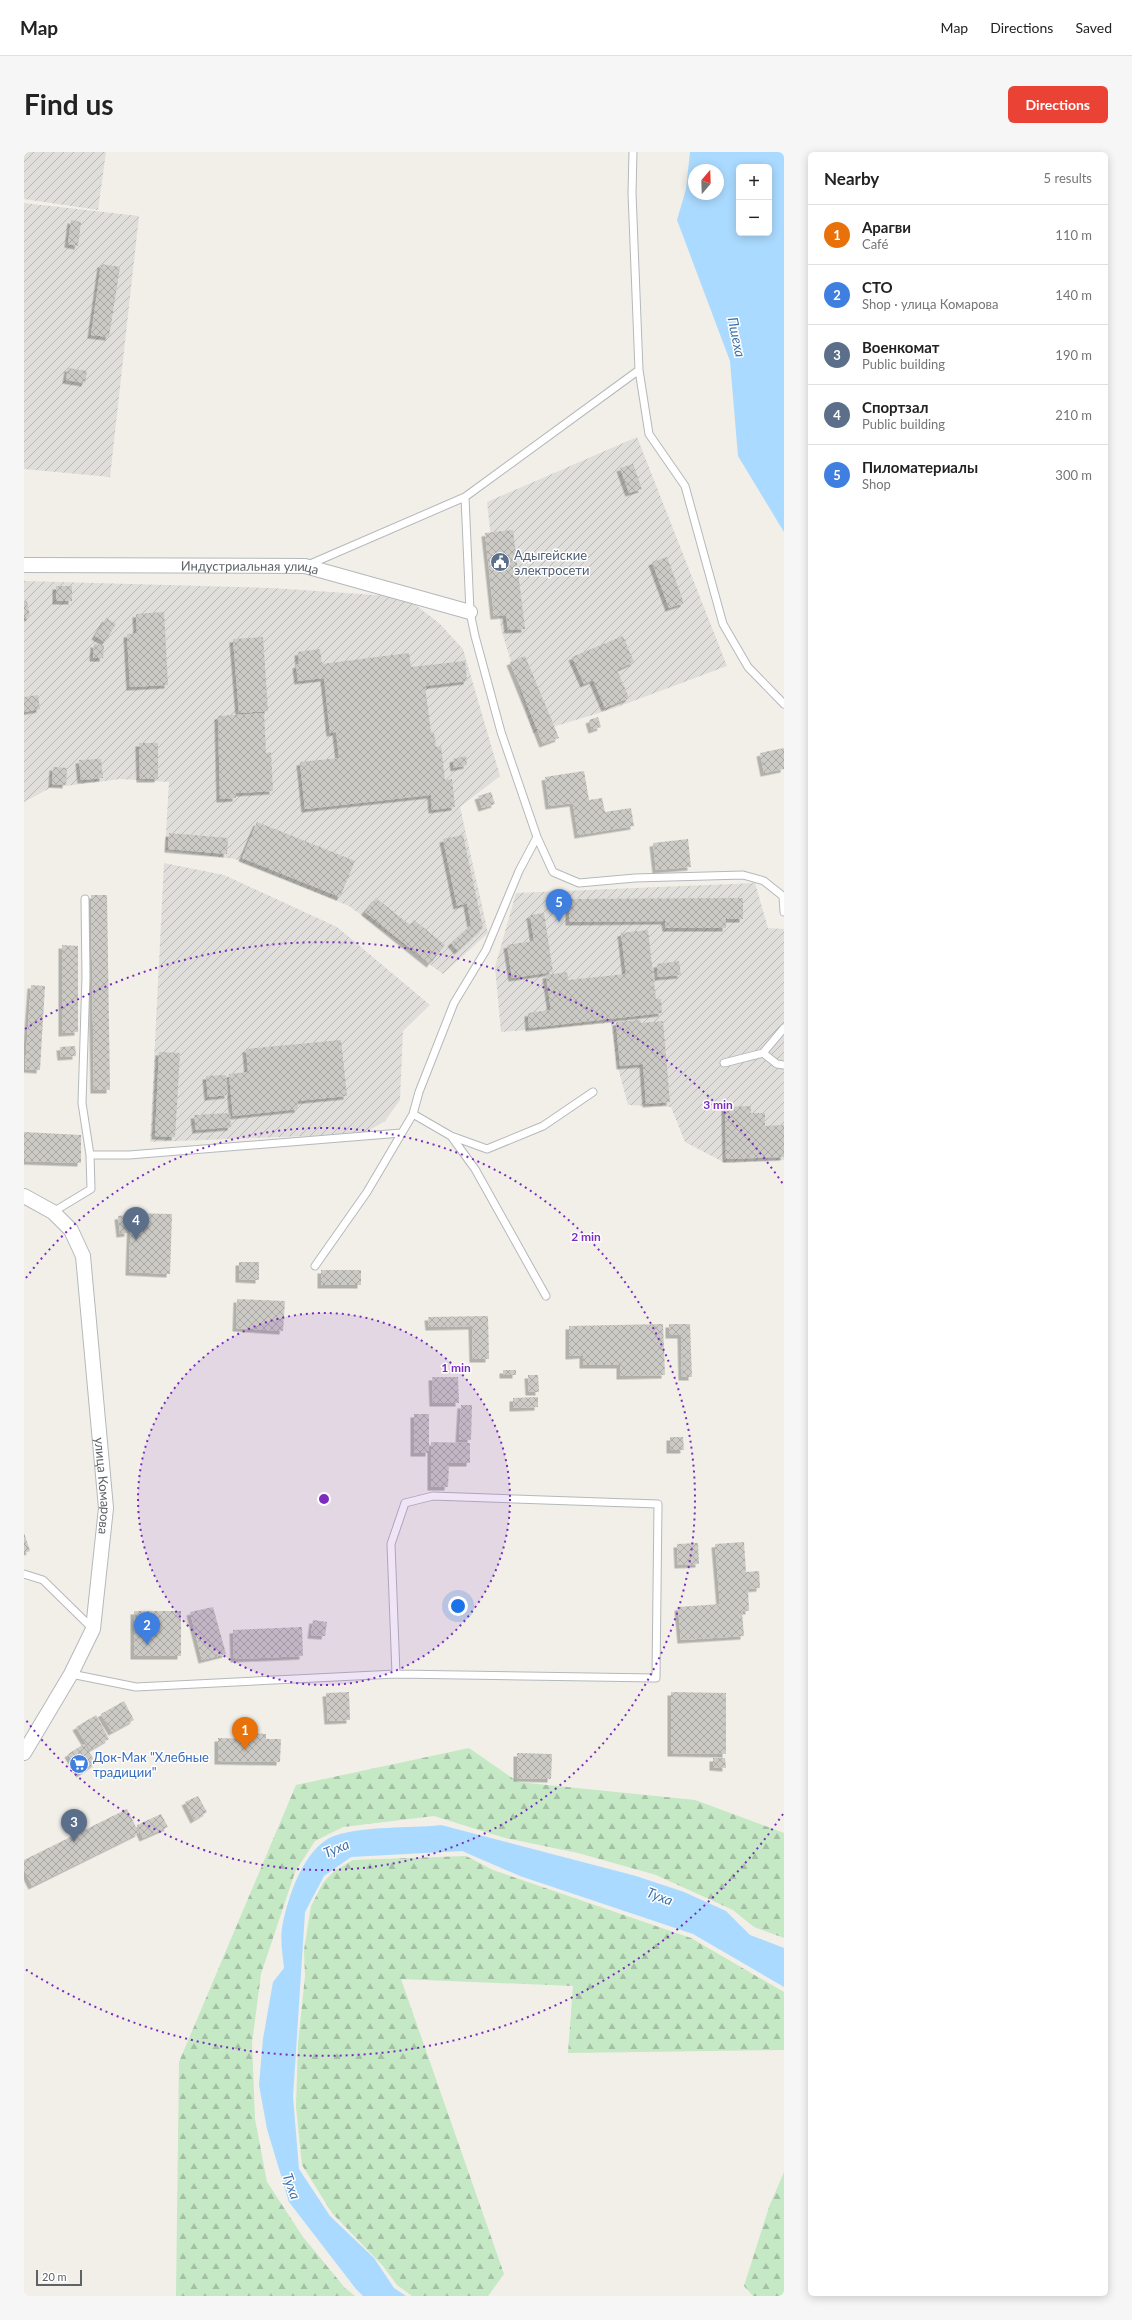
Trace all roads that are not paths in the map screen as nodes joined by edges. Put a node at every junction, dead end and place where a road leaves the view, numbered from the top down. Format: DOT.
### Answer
graph roads {
  1 [pos="633,152"];
  2 [pos="640,370"];
  3 [pos="465,497"];
  4 [pos="24,565"];
  5 [pos="306,566"];
  6 [pos="470,612"];
  7 [pos="784,704"];
  8 [pos="537,837"];
  9 [pos="784,897"];
  10 [pos="84,899"];
  11 [pos="784,912"];
  12 [pos="784,1028"];
  13 [pos="763,1053"];
  14 [pos="724,1063"];
  15 [pos="784,1065"];
  16 [pos="593,1092"];
  17 [pos="413,1114"];
  18 [pos="401,1133"];
  19 [pos="451,1136"];
  20 [pos="90,1155"];
  21 [pos="24,1196"];
  22 [pos="53,1212"];
  23 [pos="315,1266"];
  24 [pos="546,1296"];
  25 [pos="24,1574"];
  26 [pos="92,1629"];
  27 [pos="71,1674"];
  28 [pos="396,1674"];
  29 [pos="24,1753"];
  1 -- 2 [label="lane"];
  2 -- 3 [label="lane"];
  2 -- 7 [label="lane"];
  3 -- 5 [label="lane"];
  3 -- 6 [label="lane"];
  4 -- 5 [label="street, Индустриальная улица"];
  5 -- 6 [label="street, Индустриальная улица"];
  6 -- 8 [label="lane"];
  8 -- 9 [label="lane"];
  8 -- 17 [label="lane"];
  9 -- 11 [label="lane"];
  10 -- 20 [label="lane"];
  12 -- 13 [label="lane"];
  13 -- 14 [label="lane"];
  13 -- 15 [label="lane"];
  16 -- 19 [label="lane"];
  17 -- 18 [label="lane"];
  17 -- 19 [label="lane"];
  18 -- 20 [label="lane"];
  18 -- 23 [label="lane"];
  19 -- 24 [label="lane"];
  20 -- 22 [label="lane"];
  21 -- 22 [label="street, улица Комарова"];
  22 -- 26 [label="street, улица Комарова"];
  25 -- 26 [label="lane"];
  26 -- 27 [label="street, улица Комарова"];
  27 -- 28 [label="lane"];
  27 -- 29 [label="street, улица Комарова"];
  28 -- 28 [label="lane"];
}
